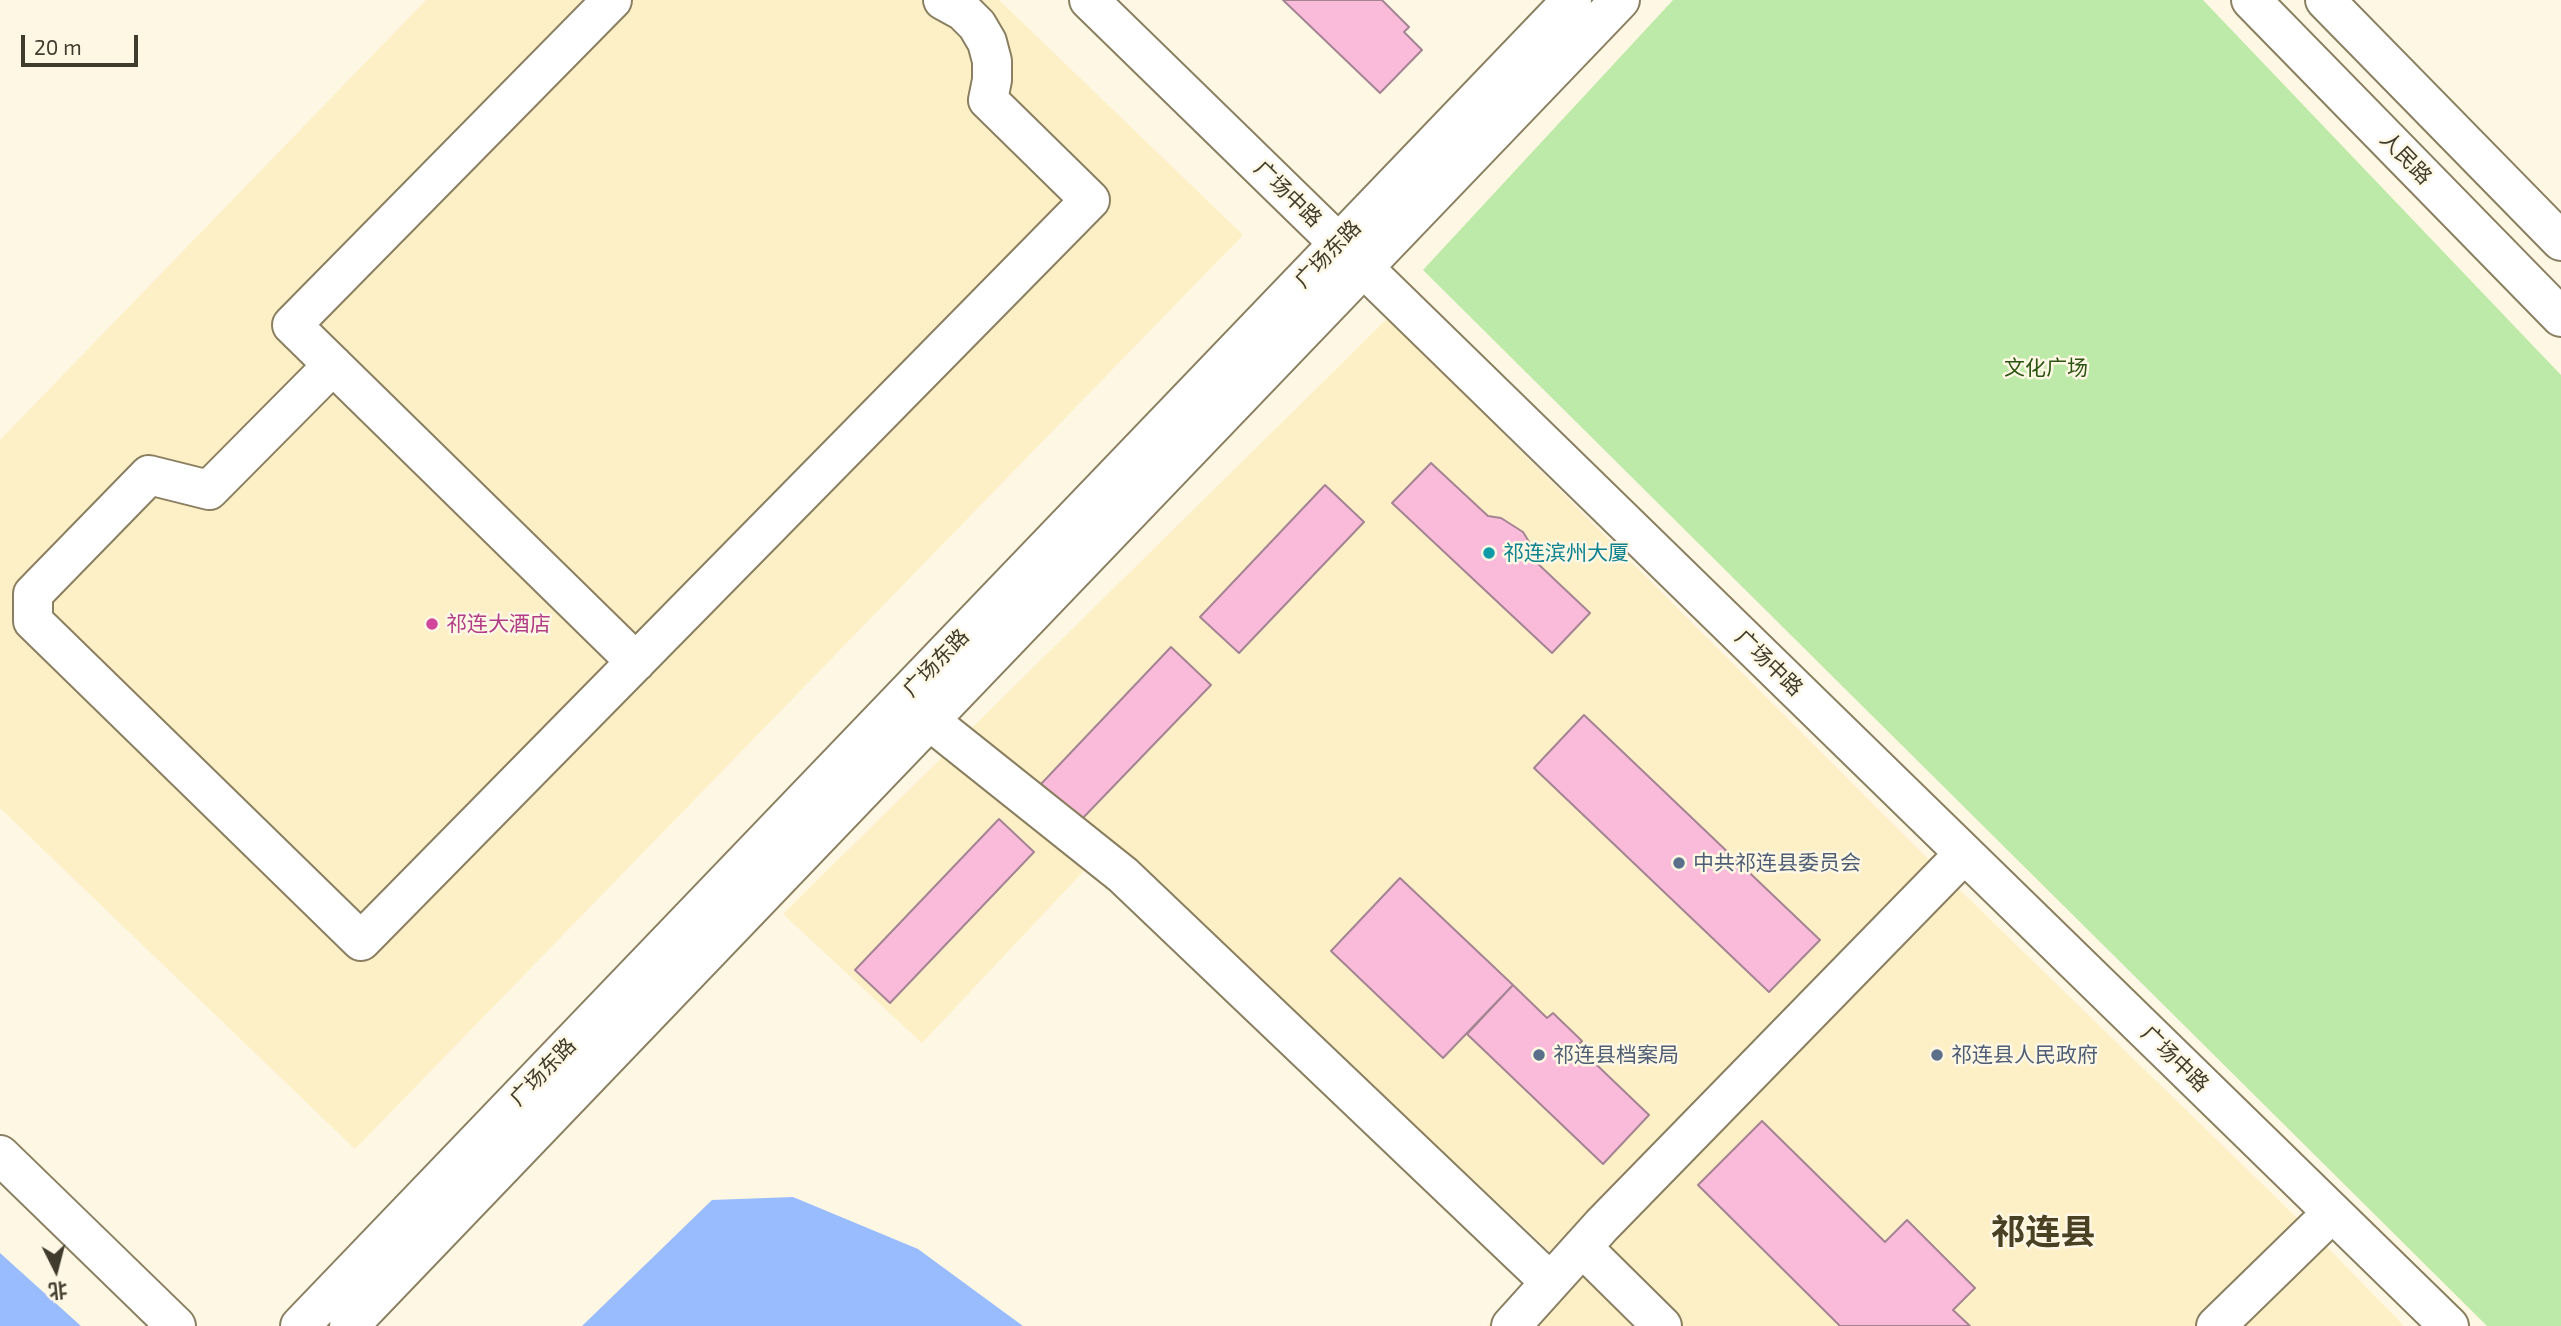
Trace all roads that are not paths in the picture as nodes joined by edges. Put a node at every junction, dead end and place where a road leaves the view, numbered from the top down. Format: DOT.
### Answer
graph roads {
  1 [pos="612,0"];
  2 [pos="1089,0"];
  3 [pos="1572,0"];
  4 [pos="1620,0"];
  5 [pos="2251,0"];
  6 [pos="2325,0"];
  7 [pos="960,4"];
  8 [pos="2561,241"];
  9 [pos="1351,256"];
  10 [pos="2561,317"];
  11 [pos="333,365"];
  12 [pos="636,662"];
  13 [pos="930,721"];
  14 [pos="1964,854"];
  15 [pos="0,1155"];
  16 [pos="2332,1213"];
  17 [pos="1582,1247"];
  18 [pos="1550,1282"];
  19 [pos="176,1326"];
  20 [pos="300,1326"];
  21 [pos="349,1326"];
  22 [pos="1511,1326"];
  23 [pos="1662,1326"];
  24 [pos="2216,1326"];
  25 [pos="2448,1326"];
  1 -- 11 [label="street"];
  2 -- 9 [label="street, 广场中路"];
  3 -- 9 [label="street, 广场东路"];
  4 -- 9 [label="street, 广场东路"];
  5 -- 10 [label="street, 人民路"];
  6 -- 8 [label="street"];
  7 -- 12 [label="street"];
  9 -- 13 [label="street, 广场东路"];
  9 -- 14 [label="street, 广场中路"];
  9 -- 20 [label="street, 广场东路"];
  11 -- 12 [label="street"];
  11 -- 12 [label="street"];
  13 -- 18 [label="street"];
  13 -- 21 [label="street, 广场东路"];
  14 -- 16 [label="street, 广场中路"];
  14 -- 17 [label="street"];
  15 -- 19 [label="street"];
  16 -- 24 [label="street"];
  16 -- 25 [label="street, 广场中路"];
  17 -- 18 [label="street"];
  17 -- 23 [label="street"];
  18 -- 22 [label="street"];
}
